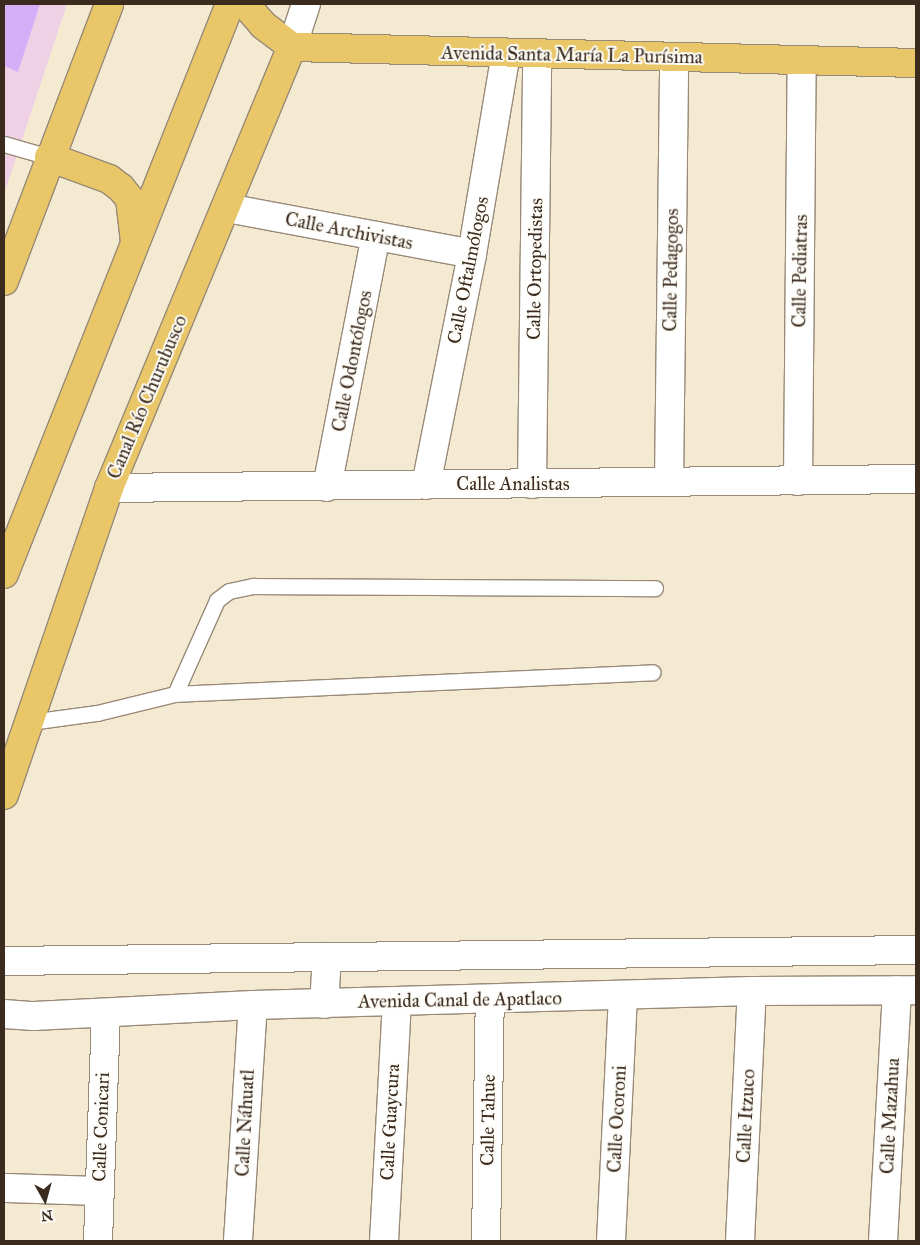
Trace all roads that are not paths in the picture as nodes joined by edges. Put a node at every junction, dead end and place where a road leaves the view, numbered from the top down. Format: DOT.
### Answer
graph roads {
  1 [pos="109,4"];
  2 [pos="230,4"];
  3 [pos="245,4"];
  4 [pos="306,4"];
  5 [pos="292,47"];
  6 [pos="506,54"];
  7 [pos="537,55"];
  8 [pos="674,58"];
  9 [pos="802,60"];
  10 [pos="916,63"];
  11 [pos="4,144"];
  12 [pos="49,157"];
  13 [pos="227,208"];
  14 [pos="376,236"];
  15 [pos="134,251"];
  16 [pos="472,254"];
  17 [pos="4,281"];
  18 [pos="916,479"];
  19 [pos="798,481"];
  20 [pos="669,482"];
  21 [pos="532,484"];
  22 [pos="426,485"];
  23 [pos="327,487"];
  24 [pos="109,488"];
  25 [pos="4,574"];
  26 [pos="655,588"];
  27 [pos="652,672"];
  28 [pos="175,694"];
  29 [pos="30,722"];
  30 [pos="4,736"];
  31 [pos="4,795"];
  32 [pos="916,950"];
  33 [pos="327,957"];
  34 [pos="4,961"];
  35 [pos="907,990"];
  36 [pos="752,991"];
  37 [pos="623,996"];
  38 [pos="490,999"];
  39 [pos="397,1002"];
  40 [pos="324,1004"];
  41 [pos="253,1005"];
  42 [pos="106,1013"];
  43 [pos="4,1014"];
  44 [pos="4,1188"];
  45 [pos="99,1190"];
  46 [pos="98,1241"];
  47 [pos="238,1241"];
  48 [pos="384,1241"];
  49 [pos="486,1241"];
  50 [pos="612,1241"];
  51 [pos="740,1241"];
  52 [pos="883,1241"];
  1 -- 12 [label="main road"];
  2 -- 15 [label="main road"];
  3 -- 5 [label="main road"];
  4 -- 5 [label="street, Canal Río Churubusco"];
  5 -- 6 [label="main road, Avenida Santa María La Purísima"];
  5 -- 13 [label="main road, Canal Río Churubusco"];
  6 -- 7 [label="main road, Avenida Santa María La Purísima"];
  6 -- 16 [label="street, Calle Oftalmólogos"];
  7 -- 8 [label="main road, Avenida Santa María La Purísima"];
  7 -- 21 [label="street, Calle Ortopedistas"];
  8 -- 9 [label="main road, Avenida Santa María La Purísima"];
  8 -- 20 [label="street, Calle Pedagogos"];
  9 -- 10 [label="main road, Avenida Santa María La Purísima"];
  9 -- 19 [label="street, Calle Pediatras"];
  11 -- 12 [label="lane"];
  12 -- 15 [label="main road"];
  12 -- 17 [label="main road"];
  13 -- 14 [label="street, Calle Archivistas"];
  13 -- 24 [label="main road, Canal Río Churubusco"];
  14 -- 16 [label="street, Calle Archivistas"];
  14 -- 23 [label="street, Calle Odontólogos"];
  15 -- 25 [label="main road"];
  16 -- 22 [label="street, Calle Oftalmólogos"];
  18 -- 19 [label="street, Calle Analistas"];
  19 -- 20 [label="street, Calle Analistas"];
  20 -- 21 [label="street, Calle Analistas"];
  21 -- 22 [label="street, Calle Analistas"];
  22 -- 23 [label="street, Calle Analistas"];
  23 -- 24 [label="street, Calle Analistas"];
  24 -- 29 [label="main road, Canal Río Churubusco"];
  26 -- 28 [label="lane"];
  27 -- 28 [label="lane"];
  28 -- 29 [label="lane"];
  29 -- 30 [label="main road"];
  29 -- 31 [label="main road, Canal Río Churubusco"];
  32 -- 33 [label="street"];
  33 -- 34 [label="street"];
  33 -- 40 [label="street"];
  35 -- 36 [label="street, Avenida Canal de Apatlaco"];
  35 -- 52 [label="street, Calle Mazahua"];
  36 -- 37 [label="street, Avenida Canal de Apatlaco"];
  36 -- 51 [label="street, Calle Itzuco"];
  37 -- 38 [label="street, Avenida Canal de Apatlaco"];
  37 -- 50 [label="street, Calle Ocoroni"];
  38 -- 39 [label="street, Avenida Canal de Apatlaco"];
  38 -- 49 [label="street, Calle Tahue"];
  39 -- 40 [label="street, Avenida Canal de Apatlaco"];
  39 -- 48 [label="street, Calle Guaycura"];
  40 -- 41 [label="street, Avenida Canal de Apatlaco"];
  41 -- 42 [label="street, Avenida Canal de Apatlaco"];
  41 -- 47 [label="street, Calle Náhuatl"];
  42 -- 43 [label="street, Avenida Canal de Apatlaco"];
  42 -- 45 [label="street, Calle Conicari"];
  44 -- 45 [label="street"];
  45 -- 46 [label="street, Calle Conicari"];
}
